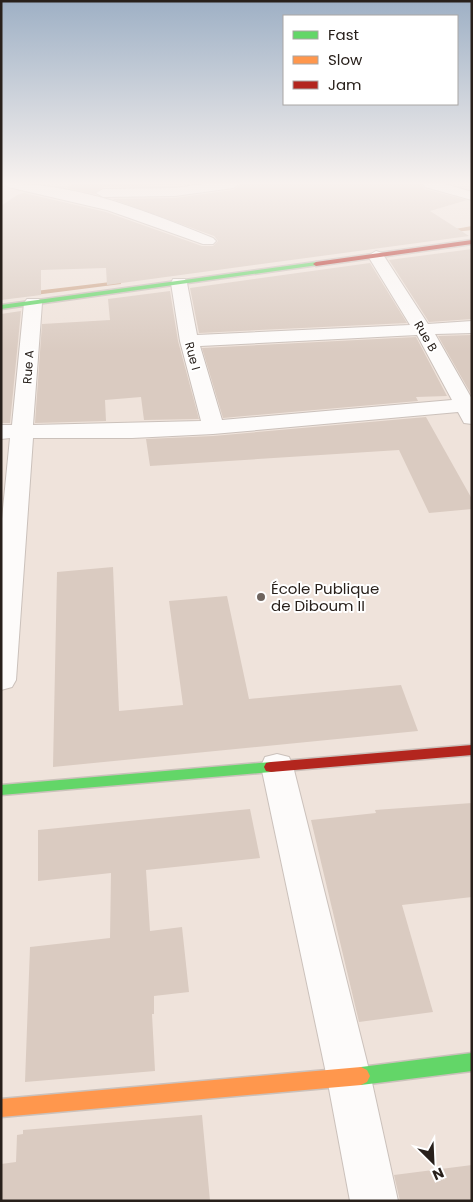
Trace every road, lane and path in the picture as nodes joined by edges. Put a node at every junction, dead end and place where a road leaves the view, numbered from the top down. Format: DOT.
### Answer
graph roads {
  1 [pos="472,242"];
  2 [pos="376,256"];
  3 [pos="179,284"];
  4 [pos="33,303"];
  5 [pos="1,307"];
  6 [pos="472,327"];
  7 [pos="423,330"];
  8 [pos="189,341"];
  9 [pos="470,410"];
  10 [pos="213,427"];
  11 [pos="12,431"];
  12 [pos="1,680"];
  13 [pos="472,750"];
  14 [pos="277,766"];
  15 [pos="1,790"];
  16 [pos="472,1062"];
  17 [pos="349,1078"];
  18 [pos="1,1108"];
  19 [pos="374,1201"];
  1 -- 2 [label="street"];
  2 -- 3 [label="street"];
  2 -- 7 [label="street, Rue B"];
  3 -- 4 [label="street"];
  3 -- 8 [label="street, Rue I"];
  4 -- 5 [label="street"];
  4 -- 11 [label="street, Rue A"];
  6 -- 7 [label="street"];
  7 -- 8 [label="street"];
  7 -- 9 [label="street, Rue B"];
  8 -- 10 [label="street, Rue I"];
  9 -- 10 [label="street"];
  10 -- 11 [label="street"];
  11 -- 12 [label="street, Rue A"];
  13 -- 14 [label="street"];
  14 -- 15 [label="street"];
  14 -- 17 [label="street"];
  16 -- 17 [label="street"];
  17 -- 18 [label="street"];
  17 -- 19 [label="street"];
}
